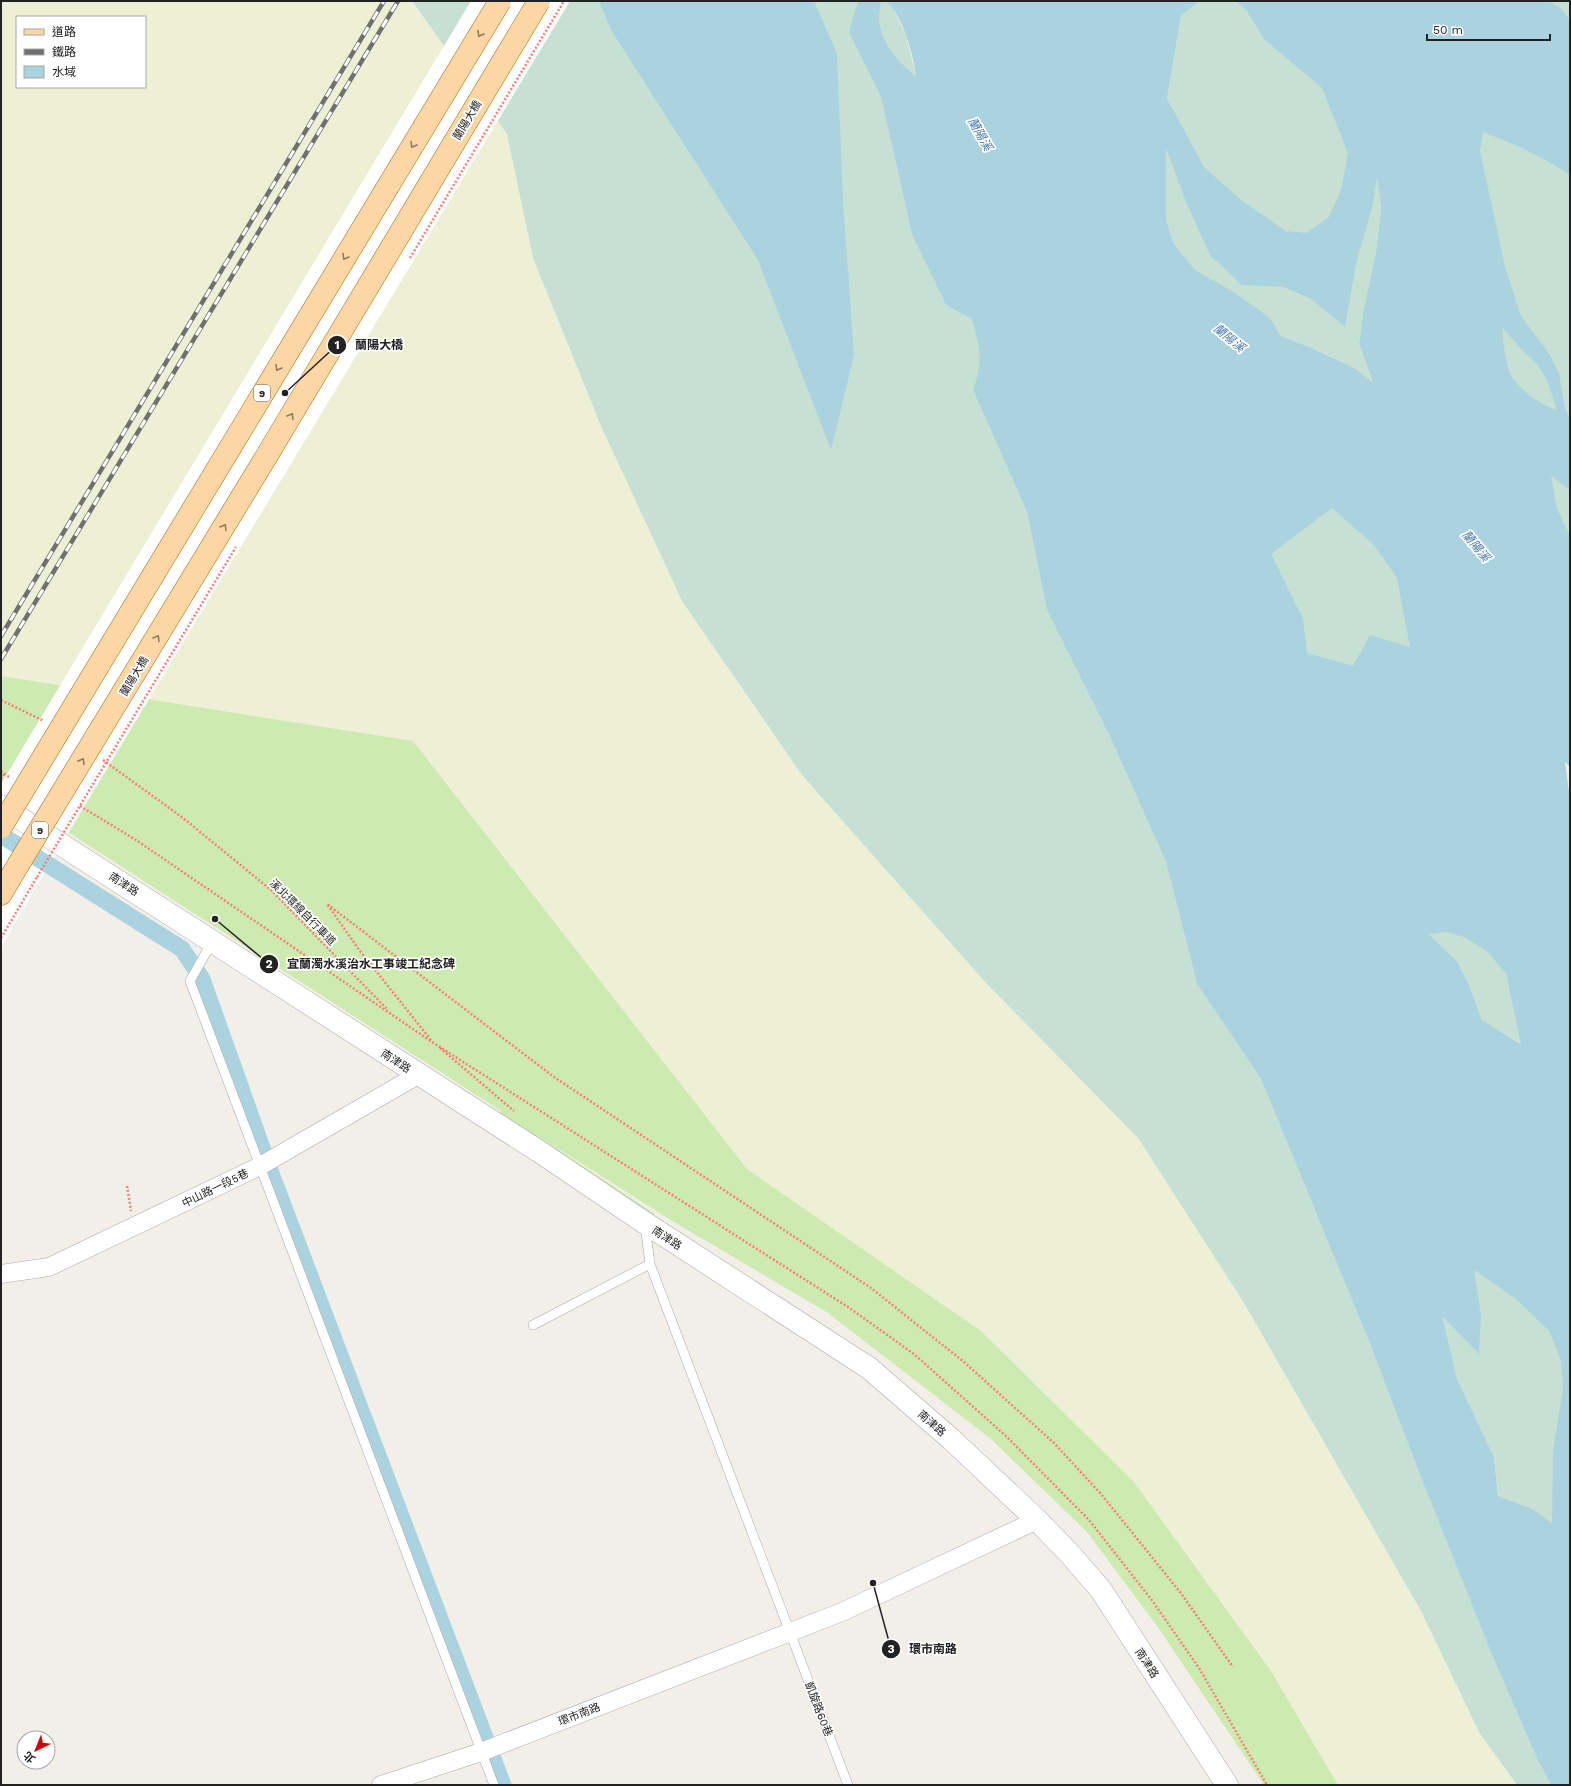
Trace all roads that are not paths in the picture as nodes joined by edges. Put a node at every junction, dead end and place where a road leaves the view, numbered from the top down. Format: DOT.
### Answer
graph roads {
  1 [pos="500,1"];
  2 [pos="539,1"];
  3 [pos="1,806"];
  4 [pos="1,827"];
  5 [pos="1,894"];
  6 [pos="213,941"];
  7 [pos="418,1075"];
  8 [pos="268,1161"];
  9 [pos="645,1223"];
  10 [pos="650,1264"];
  11 [pos="1,1274"];
  12 [pos="533,1325"];
  13 [pos="1037,1520"];
  14 [pos="790,1632"];
  15 [pos="490,1748"];
  16 [pos="1214,1766"];
  17 [pos="381,1785"];
  18 [pos="494,1785"];
  19 [pos="848,1785"];
  20 [pos="1222,1785"];
  21 [pos="1227,1785"];
  1 -- 4 [label="main road, 9, one-way, bridge"];
  5 -- 2 [label="main road, 蘭陽大橋 / 9, one-way, bridge"];
  3 -- 6 [label="street, 南津路"];
  6 -- 7 [label="street, 南津路"];
  6 -- 8 [label="lane"];
  7 -- 8 [label="street, 中山路一段5巷"];
  7 -- 9 [label="street, 南津路"];
  8 -- 11 [label="street, 中山路一段5巷"];
  8 -- 15 [label="lane"];
  9 -- 10 [label="lane, 凱旋路60巷"];
  9 -- 13 [label="street, 南津路"];
  10 -- 12 [label="lane"];
  10 -- 14 [label="lane, 凱旋路60巷"];
  13 -- 14 [label="street, 環市南路"];
  13 -- 16 [label="street, 南津路"];
  14 -- 15 [label="street, 環市南路"];
  14 -- 19 [label="lane, 凱旋路60巷"];
  15 -- 17 [label="street, 環市南路"];
  15 -- 18 [label="lane"];
  16 -- 20 [label="street"];
  16 -- 21 [label="street, 南津路"];
}
